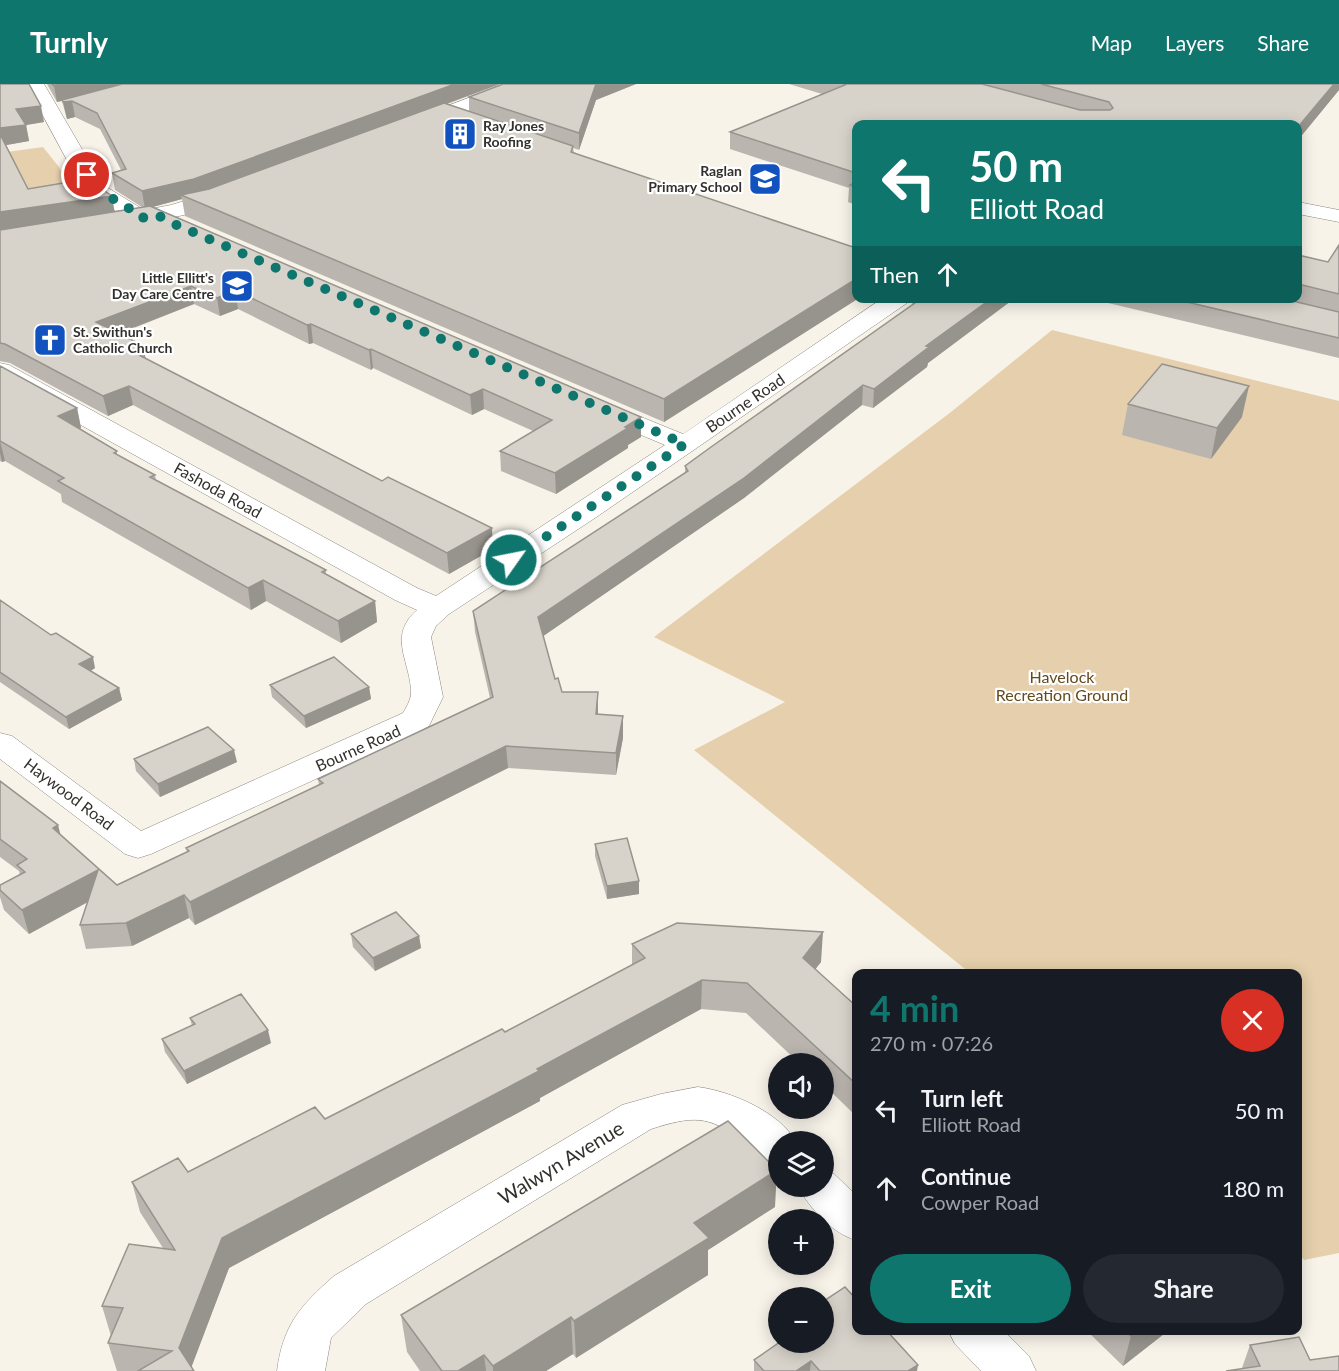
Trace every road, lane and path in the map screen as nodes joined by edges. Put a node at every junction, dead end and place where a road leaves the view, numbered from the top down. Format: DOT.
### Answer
graph roads {
  1 [pos="35,84"];
  2 [pos="523,84"];
  3 [pos="74,107"];
  4 [pos="52,111"];
  5 [pos="445,113"];
  6 [pos="475,124"];
  7 [pos="401,130"];
  8 [pos="246,187"];
  9 [pos="1302,209"];
  10 [pos="150,216"];
  11 [pos="1339,216"];
  12 [pos="99,225"];
  13 [pos="187,230"];
  14 [pos="892,303"];
  15 [pos="0,370"];
  16 [pos="584,402"];
  17 [pos="685,444"];
  18 [pos="438,608"];
  19 [pos="0,743"];
  20 [pos="138,846"];
  21 [pos="768,1138"];
  22 [pos="830,1197"];
  23 [pos="852,1218"];
  24 [pos="976,1335"];
  25 [pos="301,1371"];
  26 [pos="1012,1371"];
  1 -- 4 [label="street"];
  2 -- 5 [label="street"];
  3 -- 4 [label="street"];
  4 -- 10 [label="street"];
  5 -- 6 [label="street"];
  5 -- 7 [label="street"];
  8 -- 10 [label="street"];
  9 -- 11 [label="street"];
  10 -- 12 [label="street"];
  10 -- 13 [label="street"];
  14 -- 17 [label="street, Bourne Road"];
  15 -- 18 [label="street, Fashoda Road"];
  16 -- 17 [label="street"];
  17 -- 18 [label="street, Bourne Road"];
  18 -- 20 [label="street, Bourne Road"];
  19 -- 20 [label="street, Haywood Road"];
  21 -- 25 [label="street, Walwyn Avenue"];
  22 -- 23 [label="street"];
  24 -- 26 [label="street"];
}
